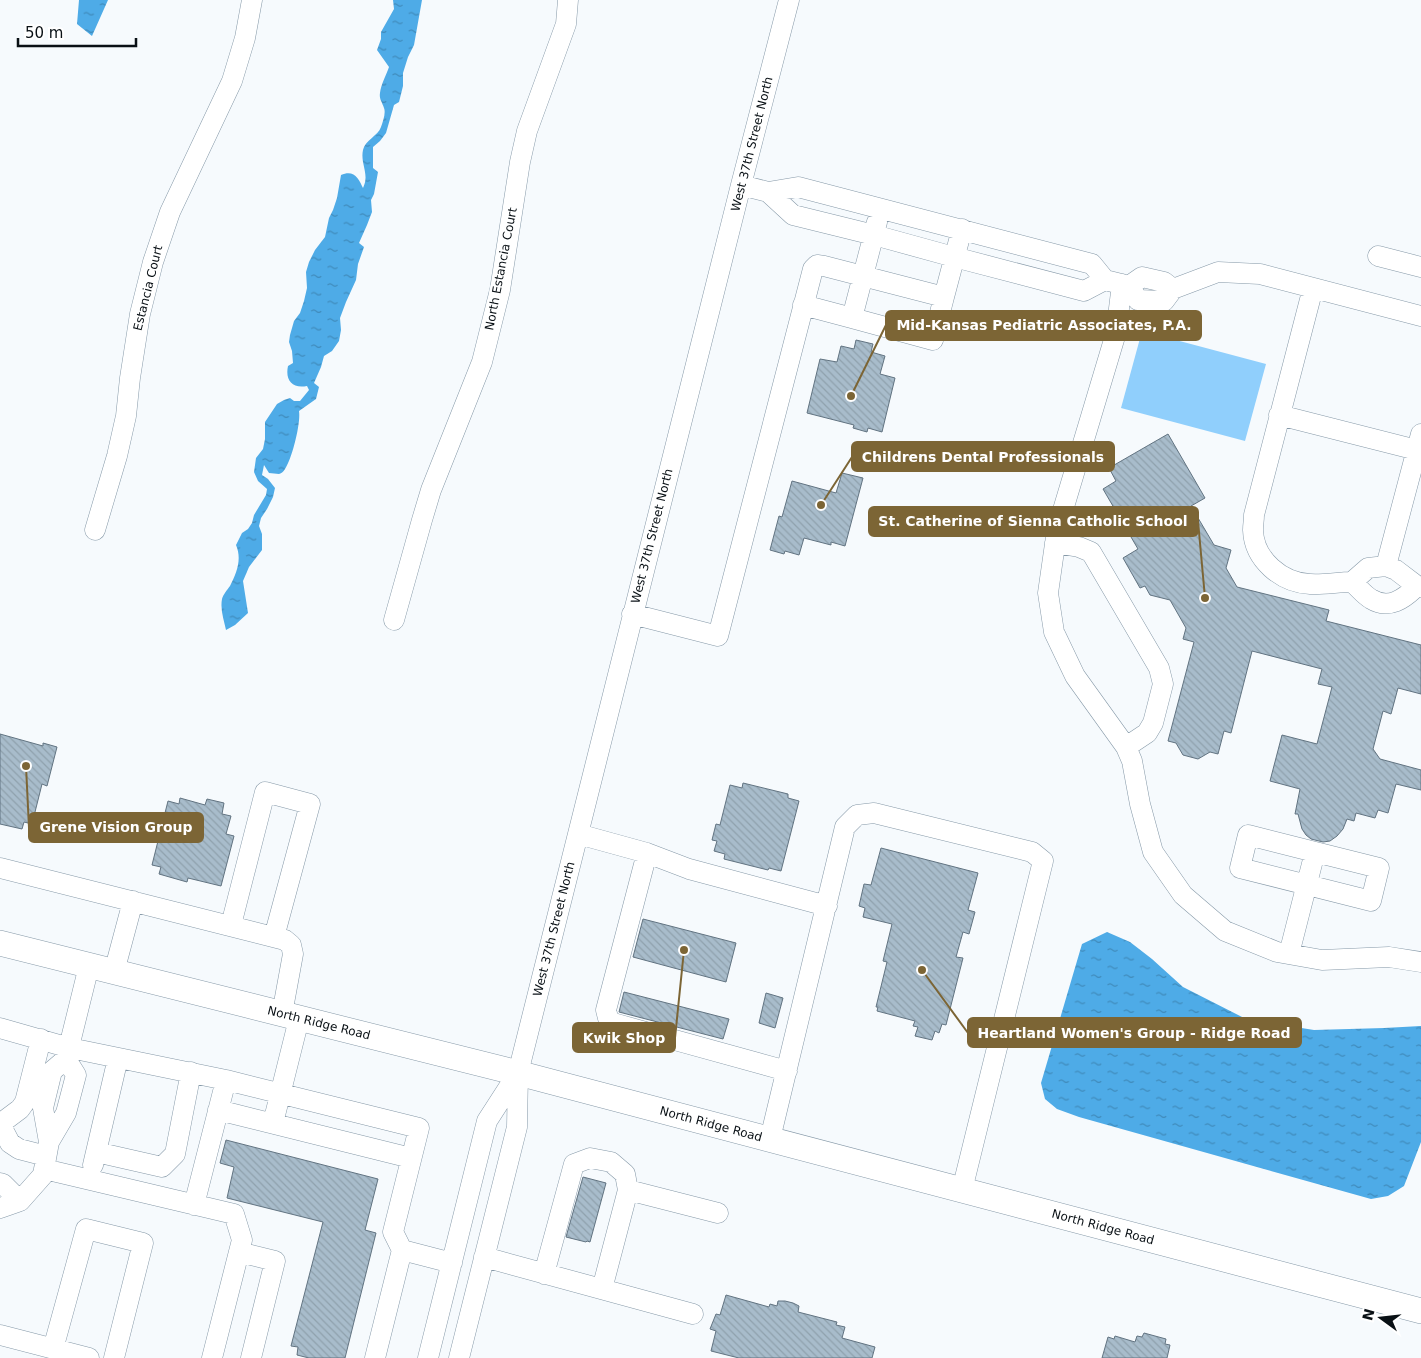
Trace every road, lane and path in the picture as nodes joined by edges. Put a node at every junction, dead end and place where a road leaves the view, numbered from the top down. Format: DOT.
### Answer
graph roads {
  1 [pos="252,0"];
  2 [pos="568,0"];
  3 [pos="789,0"];
  4 [pos="741,185"];
  5 [pos="768,192"];
  6 [pos="880,209"];
  7 [pos="962,229"];
  8 [pos="874,235"];
  9 [pos="1026,246"];
  10 [pos="1378,256"];
  11 [pos="954,257"];
  12 [pos="1420,262"];
  13 [pos="1020,274"];
  14 [pos="864,276"];
  15 [pos="1119,283"];
  16 [pos="1312,288"];
  17 [pos="944,297"];
  18 [pos="803,305"];
  19 [pos="1421,316"];
  20 [pos="852,318"];
  21 [pos="1280,415"];
  22 [pos="1420,445"];
  23 [pos="95,530"];
  24 [pos="1055,543"];
  25 [pos="1386,566"];
  26 [pos="1352,582"];
  27 [pos="1419,586"];
  28 [pos="632,614"];
  29 [pos="394,620"];
  30 [pos="1126,747"];
  31 [pos="578,834"];
  32 [pos="1314,852"];
  33 [pos="647,853"];
  34 [pos="0,868"];
  35 [pos="1306,885"];
  36 [pos="133,901"];
  37 [pos="827,906"];
  38 [pos="230,925"];
  39 [pos="274,937"];
  40 [pos="0,943"];
  41 [pos="1289,954"];
  42 [pos="1421,962"];
  43 [pos="89,966"];
  44 [pos="114,972"];
  45 [pos="290,1016"];
  46 [pos="0,1028"];
  47 [pos="41,1039"];
  48 [pos="68,1053"];
  49 [pos="118,1058"];
  50 [pos="787,1071"];
  51 [pos="191,1072"];
  52 [pos="518,1073"];
  53 [pos="226,1080"];
  54 [pos="280,1093"];
  55 [pos="218,1110"];
  56 [pos="273,1123"];
  57 [pos="0,1124"];
  58 [pos="770,1139"];
  59 [pos="96,1152"];
  60 [pos="46,1155"];
  61 [pos="411,1158"];
  62 [pos="90,1180"];
  63 [pos="0,1183"];
  64 [pos="628,1190"];
  65 [pos="962,1190"];
  66 [pos="20,1201"];
  67 [pos="194,1205"];
  68 [pos="0,1208"];
  69 [pos="718,1213"];
  70 [pos="402,1250"];
  71 [pos="238,1252"];
  72 [pos="484,1257"];
  73 [pos="452,1263"];
  74 [pos="544,1274"];
  75 [pos="602,1290"];
  76 [pos="1421,1310"];
  77 [pos="693,1314"];
  78 [pos="0,1335"];
  79 [pos="52,1349"];
  80 [pos="89,1358"];
  81 [pos="114,1358"];
  82 [pos="212,1358"];
  83 [pos="251,1358"];
  84 [pos="375,1358"];
  85 [pos="428,1358"];
  86 [pos="459,1358"];
  1 -- 23 [label="street, Estancia Court"];
  2 -- 29 [label="street, North Estancia Court"];
  3 -- 4 [label="street, West 37th Street North"];
  4 -- 5 [label="street"];
  4 -- 28 [label="street, West 37th Street North"];
  5 -- 6 [label="street"];
  5 -- 8 [label="street"];
  6 -- 7 [label="street"];
  6 -- 8 [label="street"];
  7 -- 9 [label="street"];
  7 -- 11 [label="street"];
  8 -- 11 [label="street"];
  8 -- 14 [label="street"];
  9 -- 13 [label="street"];
  9 -- 15 [label="street"];
  10 -- 12 [label="street"];
  11 -- 13 [label="street"];
  11 -- 17 [label="street"];
  13 -- 15 [label="street"];
  14 -- 17 [label="street"];
  14 -- 18 [label="street"];
  14 -- 20 [label="street"];
  15 -- 16 [label="street"];
  15 -- 24 [label="street"];
  16 -- 19 [label="street"];
  16 -- 21 [label="street"];
  17 -- 20 [label="street"];
  18 -- 20 [label="street"];
  18 -- 28 [label="street"];
  21 -- 22 [label="street"];
  21 -- 26 [label="street"];
  22 -- 25 [label="street"];
  24 -- 30 [label="street"];
  24 -- 30 [label="street"];
  25 -- 26 [label="street"];
  25 -- 27 [label="street"];
  26 -- 27 [label="street"];
  28 -- 31 [label="street, West 37th Street North"];
  30 -- 41 [label="street"];
  31 -- 33 [label="street"];
  31 -- 52 [label="street, West 37th Street North"];
  32 -- 35 [label="street"];
  32 -- 35 [label="street"];
  32 -- 35 [label="street"];
  33 -- 37 [label="street"];
  33 -- 50 [label="street"];
  34 -- 36 [label="street"];
  35 -- 41 [label="street"];
  36 -- 38 [label="street"];
  36 -- 44 [label="street"];
  37 -- 50 [label="street"];
  37 -- 65 [label="street"];
  38 -- 39 [label="street"];
  38 -- 39 [label="street"];
  39 -- 45 [label="street"];
  40 -- 43 [label="main road, North Ridge Road"];
  41 -- 42 [label="street"];
  43 -- 44 [label="main road, North Ridge Road"];
  43 -- 48 [label="street"];
  44 -- 45 [label="main road, North Ridge Road"];
  45 -- 52 [label="main road, North Ridge Road"];
  45 -- 54 [label="street"];
  46 -- 47 [label="street"];
  47 -- 48 [label="street"];
  47 -- 57 [label="street"];
  48 -- 49 [label="street"];
  48 -- 60 [label="street"];
  49 -- 51 [label="street"];
  49 -- 59 [label="street"];
  50 -- 58 [label="street"];
  51 -- 53 [label="street"];
  51 -- 59 [label="street"];
  52 -- 58 [label="main road, North Ridge Road"];
  52 -- 72 [label="street, West 37th Street North"];
  52 -- 73 [label="street, West 37th Street North"];
  53 -- 54 [label="street"];
  53 -- 55 [label="street"];
  54 -- 56 [label="street"];
  54 -- 61 [label="street"];
  55 -- 56 [label="street"];
  55 -- 67 [label="street"];
  56 -- 61 [label="street"];
  57 -- 60 [label="street"];
  58 -- 65 [label="main road, North Ridge Road"];
  59 -- 62 [label="street"];
  60 -- 62 [label="street"];
  60 -- 66 [label="street"];
  61 -- 70 [label="street"];
  62 -- 67 [label="street"];
  63 -- 66 [label="street"];
  64 -- 69 [label="street"];
  64 -- 74 [label="street"];
  64 -- 75 [label="street"];
  65 -- 76 [label="main road, North Ridge Road"];
  66 -- 68 [label="street"];
  67 -- 71 [label="street"];
  70 -- 73 [label="street"];
  70 -- 84 [label="street"];
  71 -- 82 [label="street"];
  71 -- 83 [label="street"];
  72 -- 74 [label="street"];
  72 -- 86 [label="street, West 37th Street North"];
  73 -- 85 [label="street, West 37th Street North"];
  74 -- 75 [label="street"];
  75 -- 77 [label="street"];
  78 -- 79 [label="street"];
  79 -- 80 [label="street"];
  79 -- 81 [label="street"];
}
